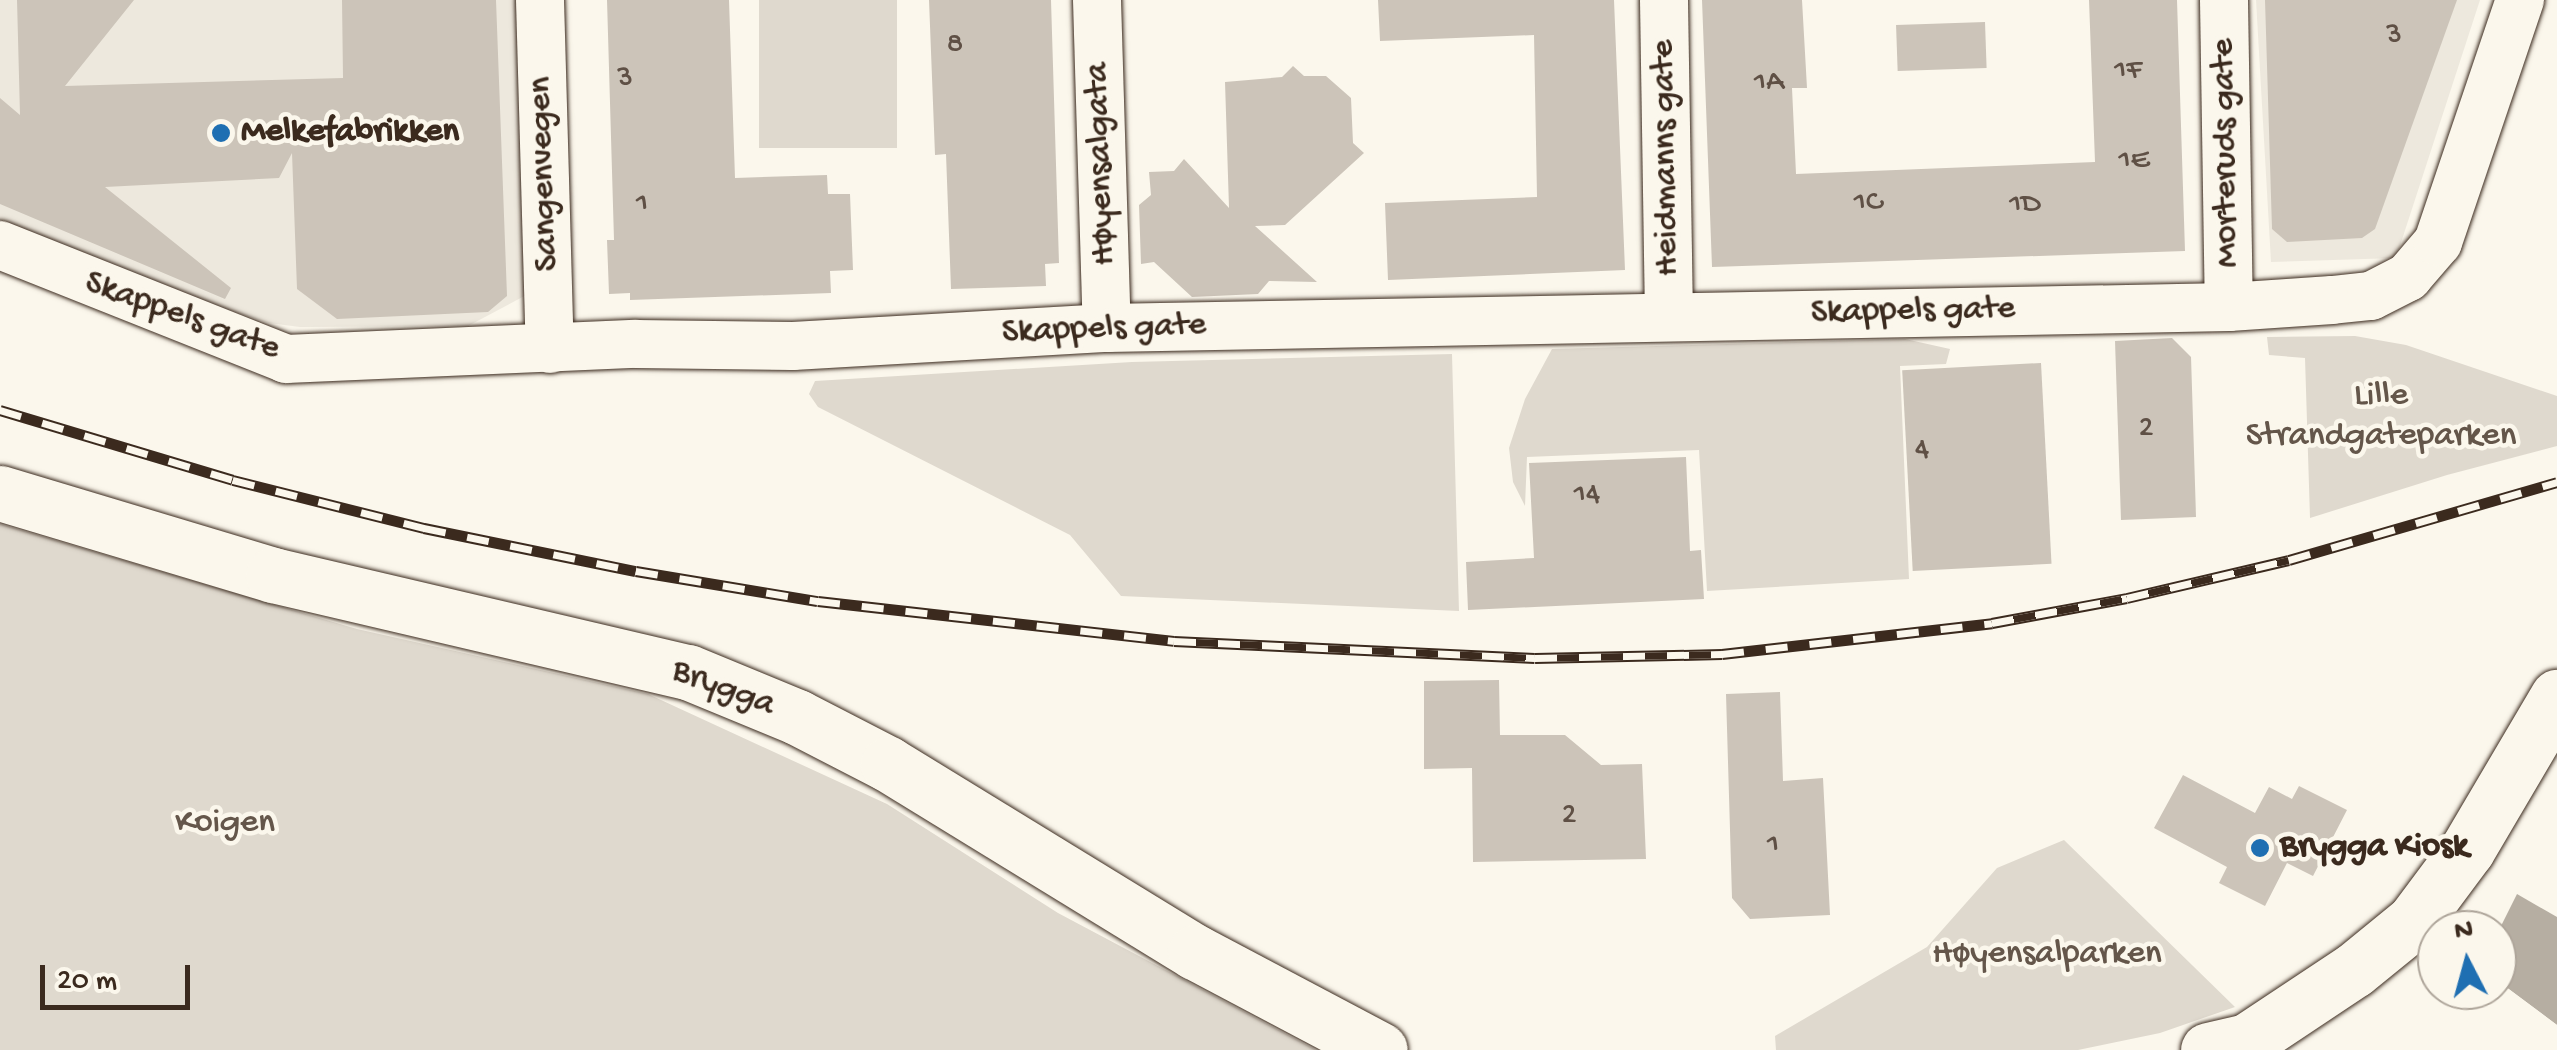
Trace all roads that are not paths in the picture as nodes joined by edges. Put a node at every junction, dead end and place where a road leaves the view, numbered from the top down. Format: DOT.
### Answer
graph roads {
  1 [pos="540,0"];
  2 [pos="1097,0"];
  3 [pos="1664,0"];
  4 [pos="2224,0"];
  5 [pos="2520,0"];
  6 [pos="0,246"];
  7 [pos="2230,307"];
  8 [pos="1669,316"];
  9 [pos="1107,328"];
  10 [pos="550,349"];
  11 [pos="0,493"];
  12 [pos="2557,697"];
  13 [pos="1380,1050"];
  14 [pos="2208,1050"];
  1 -- 10 [label="street, Sangenvegen"];
  2 -- 9 [label="street, Høyensalgata"];
  3 -- 8 [label="street, Heidmanns gate"];
  4 -- 7 [label="street, Morteruds gate"];
  5 -- 7 [label="street, Skappels gate"];
  6 -- 10 [label="street, Skappels gate"];
  7 -- 8 [label="street, Skappels gate"];
  8 -- 9 [label="street, Skappels gate"];
  9 -- 10 [label="street, Skappels gate"];
  11 -- 13 [label="street, Brygga"];
  12 -- 14 [label="street"];
}
